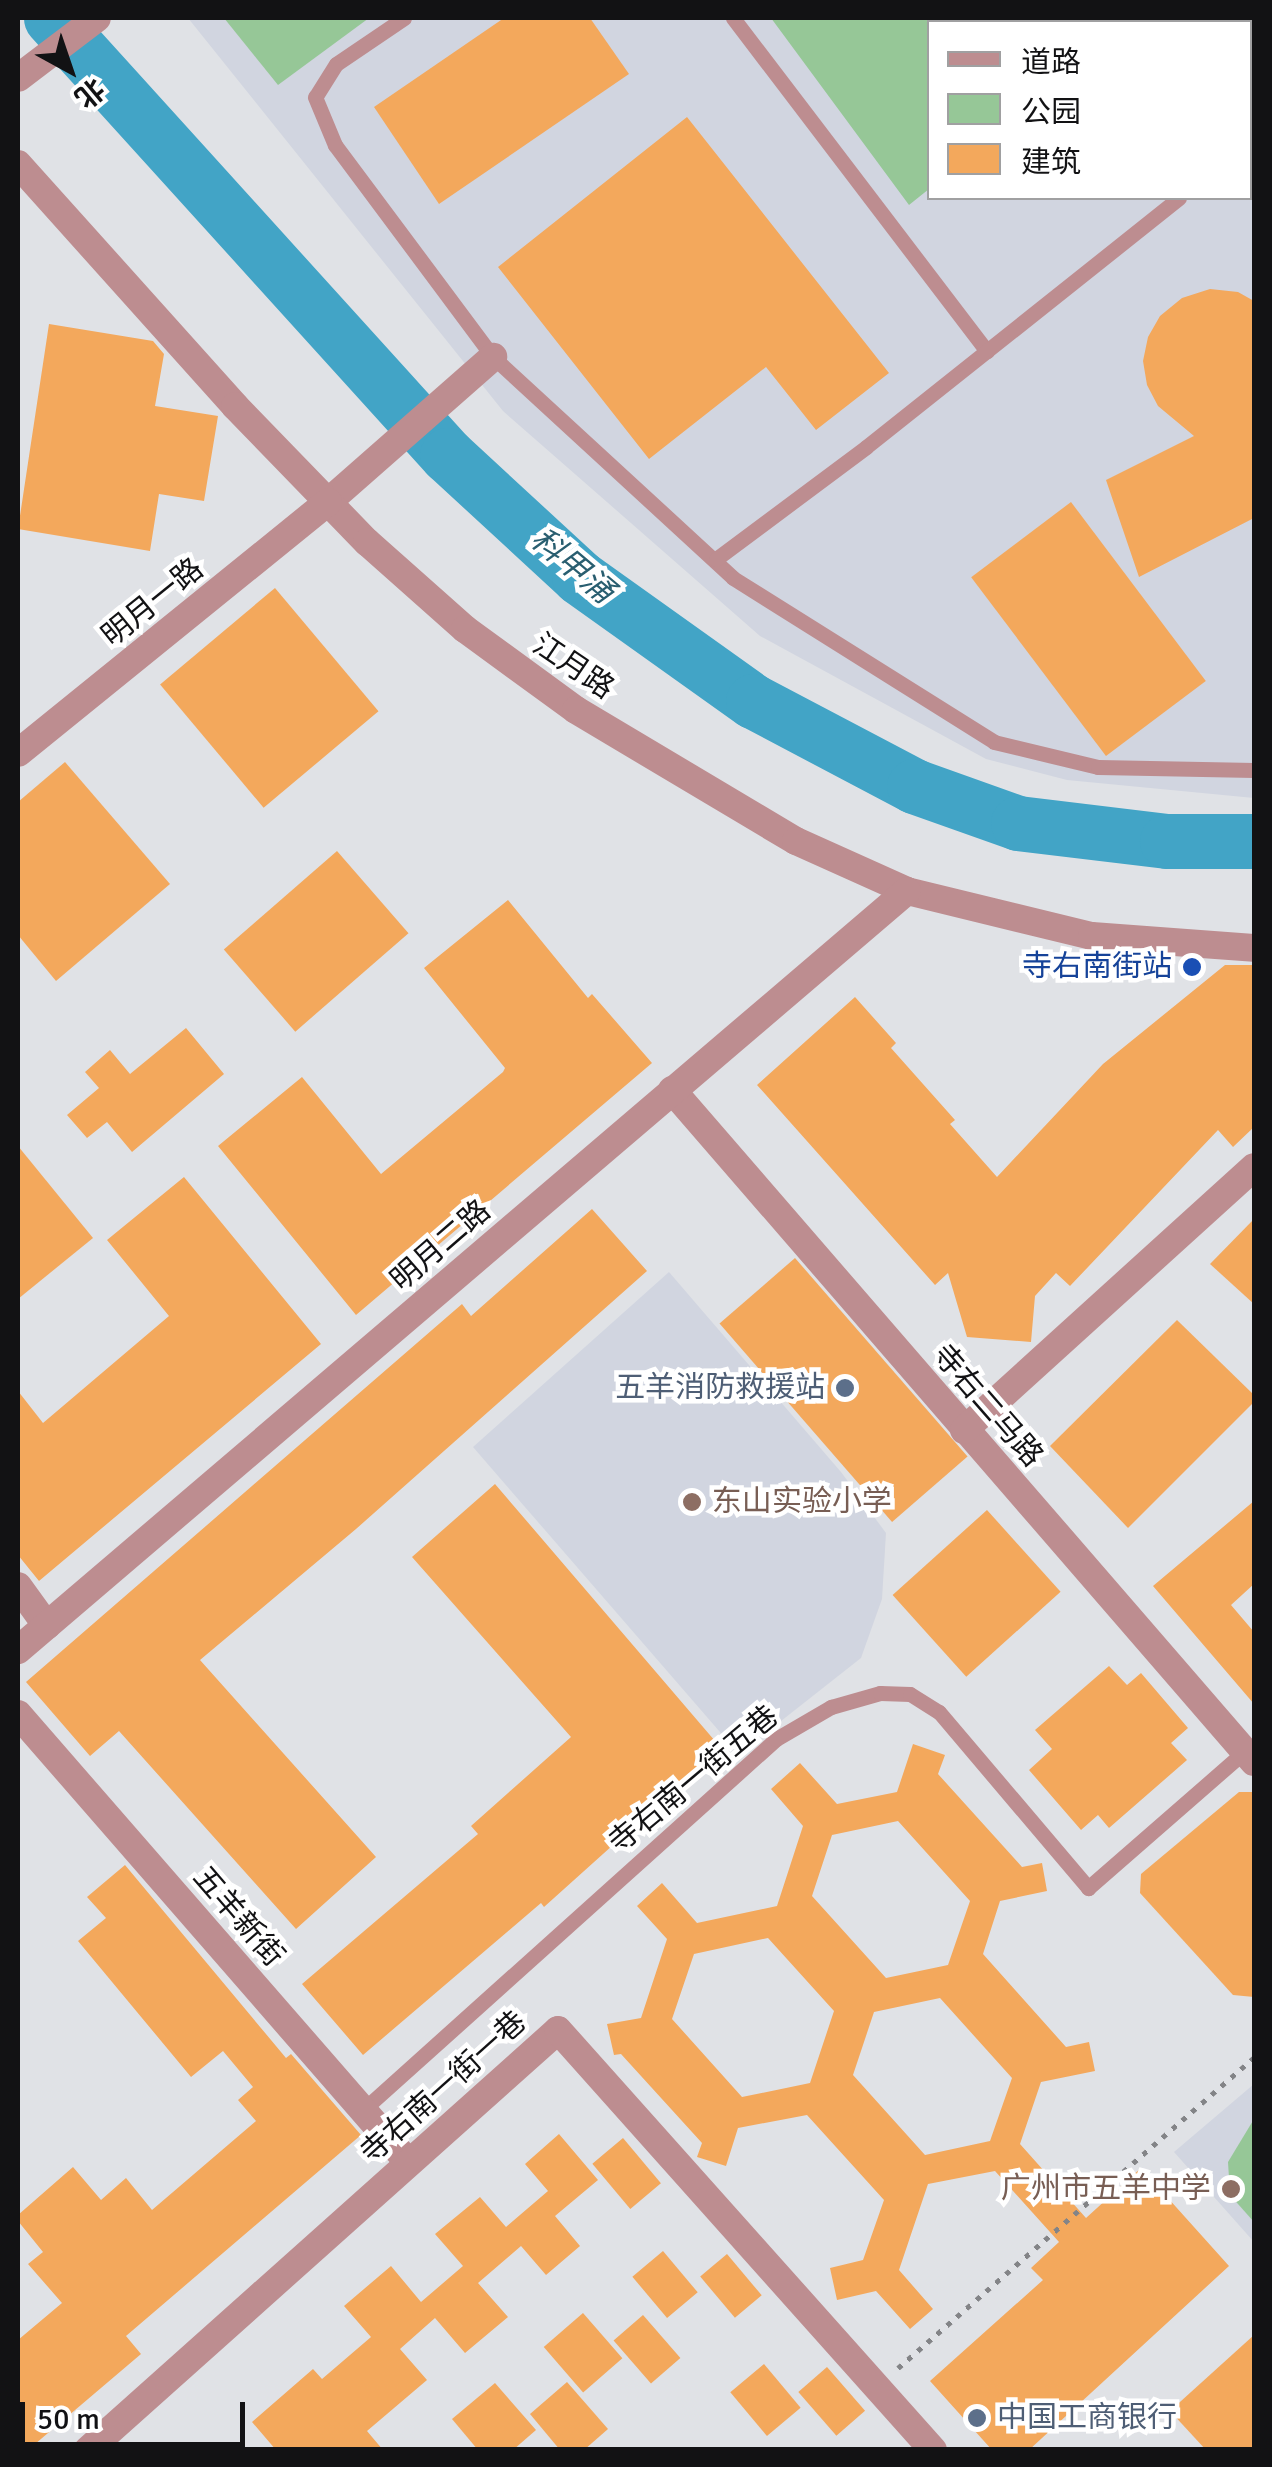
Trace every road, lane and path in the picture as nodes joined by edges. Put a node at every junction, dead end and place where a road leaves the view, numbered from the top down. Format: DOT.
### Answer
graph roads {
  1 [pos="96,18"];
  2 [pos="404,18"];
  3 [pos="734,18"];
  4 [pos="18,78"];
  5 [pos="18,164"];
  6 [pos="1176,200"];
  7 [pos="987,351"];
  8 [pos="493,358"];
  9 [pos="328,502"];
  10 [pos="716,560"];
  11 [pos="18,753"];
  12 [pos="1254,770"];
  13 [pos="907,892"];
  14 [pos="1254,948"];
  15 [pos="672,1090"];
  16 [pos="1254,1167"];
  17 [pos="964,1430"];
  18 [pos="18,1586"];
  19 [pos="47,1626"];
  20 [pos="18,1650"];
  21 [pos="18,1714"];
  22 [pos="1250,1757"];
  23 [pos="1254,2057"];
  24 [pos="362,2110"];
  25 [pos="409,2163"];
  26 [pos="876,2387"];
  27 [pos="88,2450"];
  28 [pos="933,2450"];
  1 -- 4 [label="street"];
  2 -- 8 [label="lane"];
  3 -- 7 [label="lane"];
  5 -- 9 [label="street, 江月路"];
  6 -- 7 [label="lane"];
  7 -- 10 [label="lane"];
  8 -- 9 [label="street, 明月一路"];
  8 -- 10 [label="lane"];
  9 -- 11 [label="street, 明月一路"];
  9 -- 13 [label="street, 江月路"];
  10 -- 12 [label="lane"];
  13 -- 14 [label="street, 江月路"];
  13 -- 15 [label="street, 明月二路"];
  15 -- 17 [label="street, 寺右二马路"];
  15 -- 19 [label="street, 明月二路"];
  16 -- 17 [label="street"];
  17 -- 22 [label="street, 寺右二马路"];
  18 -- 19 [label="street"];
  19 -- 20 [label="street, 明月二路"];
  21 -- 24 [label="street, 五羊新街"];
  22 -- 24 [label="lane, 寺右南一街五巷"];
  23 -- 26 [label="path"];
  24 -- 25 [label="street, 五羊新街"];
  25 -- 26 [label="street, 寺右南一街一巷"];
  25 -- 27 [label="street, 寺右南一街一巷"];
  26 -- 28 [label="street, 寺右南一街一巷"];
}
